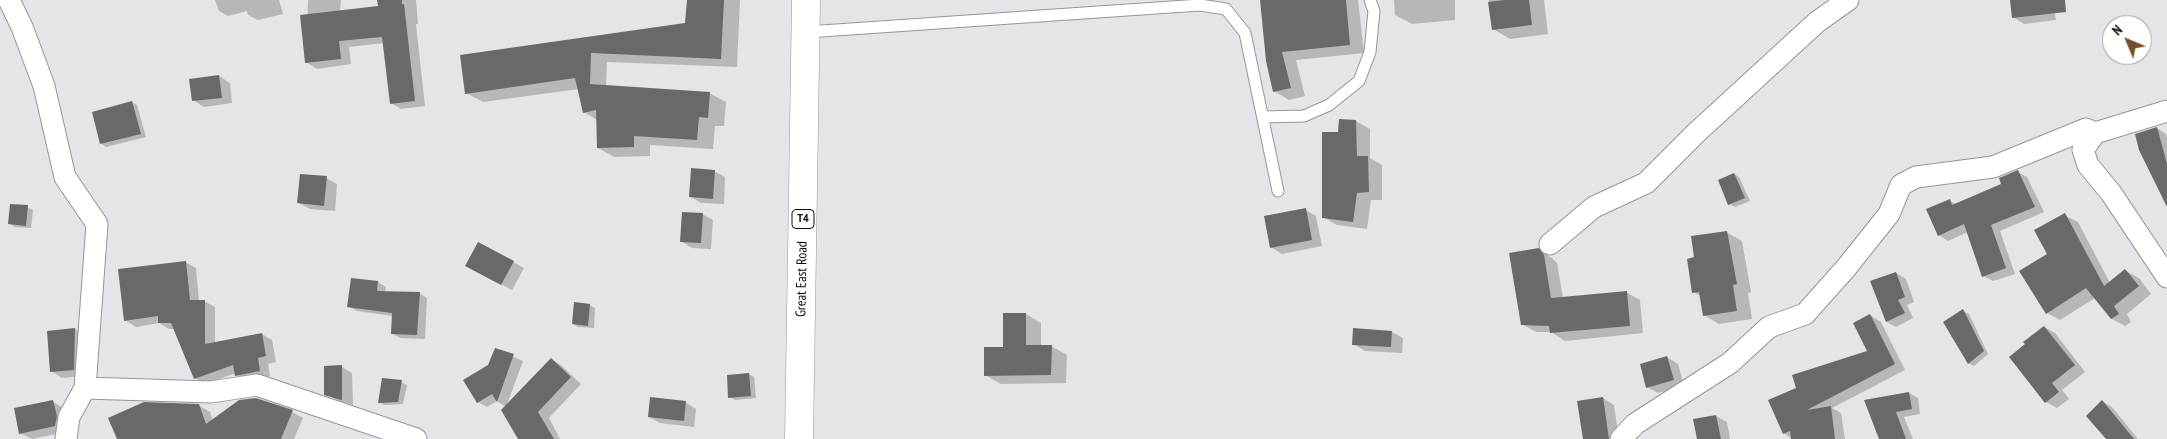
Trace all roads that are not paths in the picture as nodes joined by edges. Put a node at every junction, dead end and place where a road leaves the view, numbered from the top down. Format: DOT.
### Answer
graph roads {
  1 [pos="9,0"];
  2 [pos="806,0"];
  3 [pos="1141,0"];
  4 [pos="1235,0"];
  5 [pos="1370,0"];
  6 [pos="1848,0"];
  7 [pos="1200,2"];
  8 [pos="1226,9"];
  9 [pos="1133,11"];
  10 [pos="807,32"];
  11 [pos="2167,111"];
  12 [pos="1262,117"];
  13 [pos="2094,133"];
  14 [pos="1278,191"];
  15 [pos="1550,244"];
  16 [pos="2167,277"];
  17 [pos="85,388"];
  18 [pos="66,439"];
  19 [pos="416,439"];
  20 [pos="799,439"];
  21 [pos="1621,439"];
  1 -- 17 [label="street"];
  2 -- 10 [label="highway, Great East Road / T4"];
  3 -- 9 [label="lane"];
  4 -- 8 [label="lane"];
  5 -- 12 [label="lane"];
  6 -- 15 [label="street"];
  7 -- 8 [label="lane"];
  7 -- 9 [label="lane"];
  8 -- 12 [label="lane"];
  9 -- 10 [label="lane"];
  10 -- 20 [label="highway, Great East Road / T4"];
  11 -- 13 [label="street"];
  12 -- 14 [label="lane"];
  13 -- 16 [label="street"];
  13 -- 21 [label="street"];
  17 -- 18 [label="street"];
  17 -- 19 [label="street"];
}
